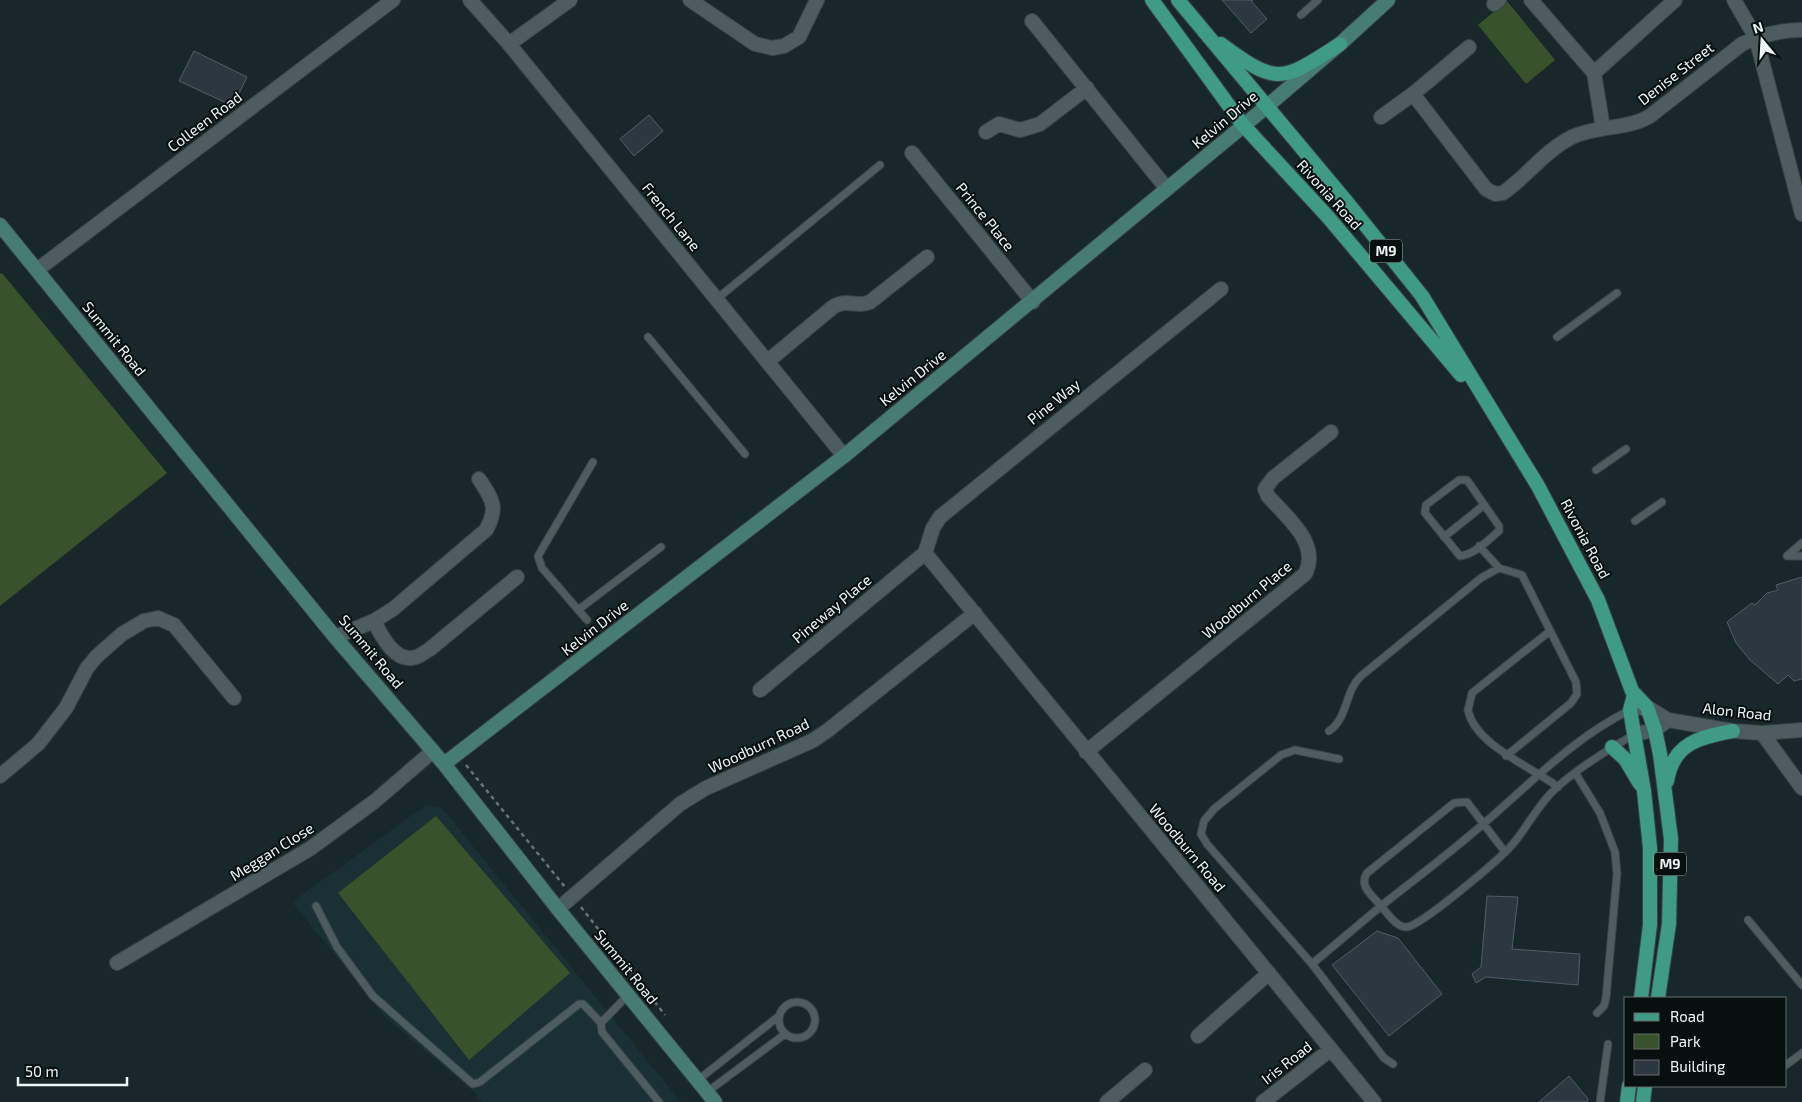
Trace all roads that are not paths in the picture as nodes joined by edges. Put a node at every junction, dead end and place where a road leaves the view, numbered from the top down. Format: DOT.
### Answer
graph roads {
  1 [pos="393,0"];
  2 [pos="470,0"];
  3 [pos="570,0"];
  4 [pos="690,0"];
  5 [pos="817,0"];
  6 [pos="1152,0"];
  7 [pos="1178,0"];
  8 [pos="1318,0"];
  9 [pos="1388,0"];
  10 [pos="1531,0"];
  11 [pos="1675,0"];
  12 [pos="1734,0"];
  13 [pos="1301,15"];
  14 [pos="1032,21"];
  15 [pos="1202,30"];
  16 [pos="1802,30"];
  17 [pos="1756,38"];
  18 [pos="509,44"];
  19 [pos="1340,44"];
  20 [pos="1470,46"];
  21 [pos="1594,73"];
  22 [pos="1087,88"];
  23 [pos="1413,94"];
  24 [pos="1266,107"];
  25 [pos="1380,117"];
  26 [pos="1243,125"];
  27 [pos="1603,128"];
  28 [pos="986,132"];
  29 [pos="912,153"];
  30 [pos="880,164"];
  31 [pos="1167,189"];
  32 [pos="1802,214"];
  33 [pos="0,225"];
  34 [pos="927,257"];
  35 [pos="37,270"];
  36 [pos="1221,289"];
  37 [pos="1617,293"];
  38 [pos="718,298"];
  39 [pos="1033,302"];
  40 [pos="648,337"];
  41 [pos="1557,337"];
  42 [pos="768,361"];
  43 [pos="1488,408"];
  44 [pos="1331,432"];
  45 [pos="1626,449"];
  46 [pos="746,454"];
  47 [pos="844,456"];
  48 [pos="593,462"];
  49 [pos="1596,470"];
  50 [pos="479,479"];
  51 [pos="1662,502"];
  52 [pos="1484,505"];
  53 [pos="1635,521"];
  54 [pos="1444,537"];
  55 [pos="1802,543"];
  56 [pos="1479,546"];
  57 [pos="661,547"];
  58 [pos="925,553"];
  59 [pos="1797,554"];
  60 [pos="1499,568"];
  61 [pos="517,577"];
  62 [pos="578,610"];
  63 [pos="975,613"];
  64 [pos="587,620"];
  65 [pos="374,621"];
  66 [pos="1550,631"];
  67 [pos="336,637"];
  68 [pos="760,690"];
  69 [pos="1634,695"];
  70 [pos="234,698"];
  71 [pos="1647,707"];
  72 [pos="1630,710"];
  73 [pos="1668,720"];
  74 [pos="1655,730"];
  75 [pos="1802,730"];
  76 [pos="1329,731"];
  77 [pos="1734,731"];
  78 [pos="1762,733"];
  79 [pos="1635,734"];
  80 [pos="1612,747"];
  81 [pos="433,751"];
  82 [pos="1086,752"];
  83 [pos="1506,756"];
  84 [pos="1338,759"];
  85 [pos="444,764"];
  86 [pos="1539,772"];
  87 [pos="1576,774"];
  88 [pos="0,776"];
  89 [pos="1558,787"];
  90 [pos="1802,788"];
  91 [pos="1644,791"];
  92 [pos="1665,796"];
  93 [pos="1482,825"];
  94 [pos="1505,852"];
  95 [pos="316,906"];
  96 [pos="1381,906"];
  97 [pos="558,909"];
  98 [pos="1748,920"];
  99 [pos="117,963"];
  100 [pos="1312,964"];
  101 [pos="1269,973"];
  102 [pos="1802,985"];
  103 [pos="628,995"];
  104 [pos="1641,997"];
  105 [pos="1658,997"];
  106 [pos="1597,1013"];
  107 [pos="779,1016"];
  108 [pos="601,1023"];
  109 [pos="785,1034"];
  110 [pos="1198,1036"];
  111 [pos="1608,1044"];
  112 [pos="1330,1050"];
  113 [pos="1802,1053"];
  114 [pos="1392,1064"];
  115 [pos="1787,1064"];
  116 [pos="1145,1070"];
  117 [pos="698,1080"];
  118 [pos="1630,1087"];
  119 [pos="1645,1087"];
  120 [pos="711,1097"];
  121 [pos="659,1102"];
  122 [pos="1106,1102"];
  123 [pos="1263,1102"];
  124 [pos="1374,1102"];
  125 [pos="1600,1102"];
  126 [pos="1627,1102"];
  127 [pos="1643,1102"];
  1 -- 35 [label="street, Colleen Road"];
  2 -- 18 [label="street, French Lane"];
  3 -- 18 [label="street"];
  4 -- 5 [label="street"];
  6 -- 26 [label="main road, Rivonia Road / M9"];
  7 -- 15 [label="main road, Rivonia Road / M9"];
  8 -- 13 [label="lane"];
  9 -- 19 [label="main road, Kelvin Drive"];
  10 -- 21 [label="street"];
  11 -- 21 [label="street"];
  12 -- 17 [label="street"];
  14 -- 22 [label="street"];
  15 -- 19 [label="main road"];
  15 -- 24 [label="main road, Rivonia Road / M9"];
  16 -- 17 [label="street, Denise Street"];
  17 -- 27 [label="street, Denise Street"];
  17 -- 32 [label="street"];
  18 -- 38 [label="street, French Lane"];
  19 -- 24 [label="main road, Kelvin Drive"];
  20 -- 23 [label="street"];
  21 -- 27 [label="street"];
  22 -- 28 [label="street"];
  22 -- 31 [label="street"];
  23 -- 25 [label="street"];
  23 -- 27 [label="street, Denise Street"];
  24 -- 26 [label="main road, Kelvin Drive"];
  24 -- 43 [label="main road, Rivonia Road / M9"];
  26 -- 31 [label="main road, Kelvin Drive"];
  26 -- 43 [label="main road, Rivonia Road / M9"];
  29 -- 39 [label="street, Prince Place"];
  30 -- 38 [label="lane"];
  31 -- 39 [label="main road, Kelvin Drive"];
  33 -- 35 [label="main road, Summit Road"];
  34 -- 42 [label="street"];
  35 -- 67 [label="main road, Summit Road"];
  36 -- 58 [label="street, Pine Way"];
  37 -- 41 [label="lane"];
  38 -- 42 [label="street, French Lane"];
  39 -- 47 [label="main road, Kelvin Drive"];
  40 -- 46 [label="lane"];
  42 -- 47 [label="street, French Lane"];
  43 -- 69 [label="main road, Rivonia Road / M9"];
  44 -- 82 [label="street, Woodburn Place"];
  45 -- 49 [label="lane"];
  47 -- 85 [label="main road, Kelvin Drive"];
  48 -- 62 [label="lane"];
  50 -- 65 [label="street"];
  51 -- 53 [label="lane"];
  52 -- 54 [label="lane"];
  52 -- 54 [label="lane"];
  52 -- 56 [label="lane"];
  54 -- 56 [label="lane"];
  55 -- 59 [label="lane"];
  56 -- 60 [label="lane"];
  57 -- 62 [label="lane"];
  58 -- 63 [label="street, Woodburn Road"];
  58 -- 68 [label="street, Pineway Place"];
  60 -- 66 [label="lane"];
  60 -- 76 [label="lane"];
  61 -- 65 [label="street"];
  62 -- 64 [label="lane"];
  63 -- 82 [label="street, Woodburn Road"];
  63 -- 97 [label="street, Woodburn Road"];
  65 -- 67 [label="street"];
  66 -- 83 [label="lane"];
  66 -- 83 [label="lane"];
  67 -- 81 [label="main road, Summit Road"];
  69 -- 71 [label="main road, Rivonia Road / M9"];
  69 -- 72 [label="main road, M9"];
  70 -- 88 [label="street"];
  71 -- 72 [label="street"];
  71 -- 73 [label="street, Alon Road"];
  71 -- 74 [label="main road, Rivonia Road / M9"];
  72 -- 79 [label="main road, M9"];
  72 -- 86 [label="lane"];
  73 -- 74 [label="street"];
  73 -- 77 [label="street, Alon Road"];
  74 -- 79 [label="street"];
  74 -- 92 [label="main road, Rivonia Road / M9"];
  75 -- 78 [label="street, Alon Road"];
  77 -- 78 [label="street, Alon Road"];
  77 -- 92 [label="main road"];
  78 -- 90 [label="street"];
  79 -- 80 [label="lane"];
  79 -- 91 [label="main road, M9"];
  80 -- 87 [label="lane"];
  80 -- 91 [label="main road"];
  81 -- 85 [label="main road, Summit Road"];
  81 -- 99 [label="street, Meggan Close"];
  82 -- 101 [label="street, Woodburn Road"];
  83 -- 86 [label="lane"];
  84 -- 100 [label="lane"];
  85 -- 97 [label="main road, Summit Road"];
  86 -- 89 [label="lane"];
  86 -- 93 [label="lane"];
  87 -- 89 [label="lane"];
  87 -- 106 [label="lane"];
  89 -- 94 [label="lane"];
  91 -- 104 [label="main road, M9"];
  92 -- 105 [label="main road, Rivonia Road / M9"];
  93 -- 94 [label="lane"];
  93 -- 96 [label="lane"];
  93 -- 96 [label="lane"];
  94 -- 96 [label="lane"];
  95 -- 108 [label="lane"];
  96 -- 100 [label="lane"];
  97 -- 103 [label="main road, Summit Road"];
  98 -- 102 [label="lane"];
  100 -- 114 [label="lane"];
  101 -- 110 [label="street"];
  101 -- 112 [label="street, Woodburn Road"];
  103 -- 108 [label="lane"];
  103 -- 117 [label="main road, Summit Road"];
  107 -- 109 [label="lane"];
  107 -- 109 [label="lane"];
  107 -- 117 [label="lane"];
  108 -- 121 [label="lane"];
  109 -- 120 [label="lane"];
  111 -- 125 [label="lane"];
  112 -- 123 [label="street, Iris Road"];
  112 -- 124 [label="street, Woodburn Road"];
  113 -- 115 [label="lane"];
  116 -- 122 [label="street"];
  117 -- 120 [label="main road, Summit Road"];
  118 -- 126 [label="main road"];
  119 -- 127 [label="main road"];
}
